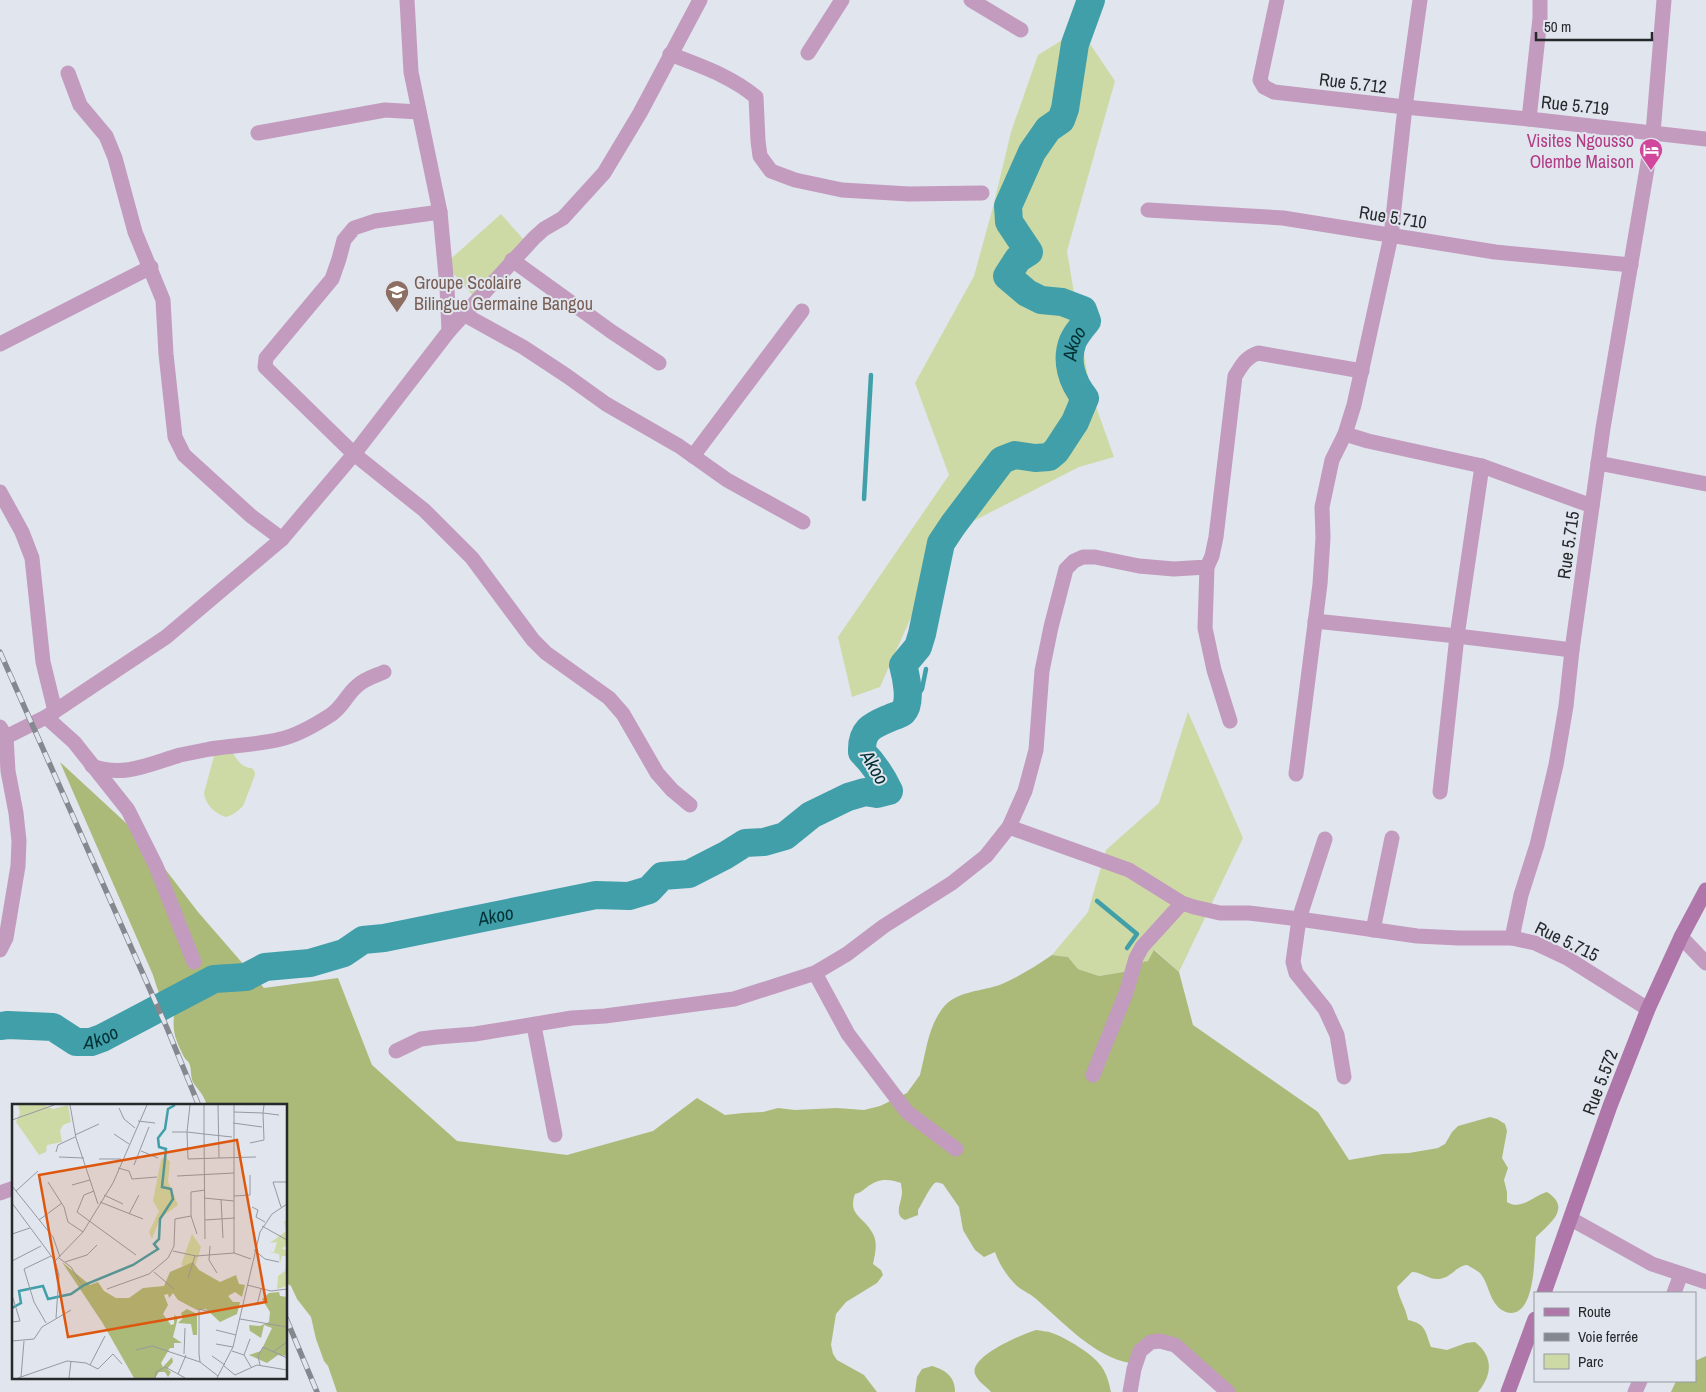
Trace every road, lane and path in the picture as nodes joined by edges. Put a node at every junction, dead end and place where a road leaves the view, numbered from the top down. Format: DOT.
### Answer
graph roads {
  1 [pos="408,0"];
  2 [pos="700,0"];
  3 [pos="842,0"];
  4 [pos="971,0"];
  5 [pos="1277,0"];
  6 [pos="1420,0"];
  7 [pos="1540,0"];
  8 [pos="1664,0"];
  9 [pos="1021,30"];
  10 [pos="808,53"];
  11 [pos="670,54"];
  12 [pos="68,73"];
  13 [pos="1405,108"];
  14 [pos="419,112"];
  15 [pos="1529,119"];
  16 [pos="258,133"];
  17 [pos="1653,133"];
  18 [pos="1706,139"];
  19 [pos="982,193"];
  20 [pos="1148,210"];
  21 [pos="440,212"];
  22 [pos="1390,236"];
  23 [pos="512,260"];
  24 [pos="1631,265"];
  25 [pos="151,267"];
  26 [pos="802,312"];
  27 [pos="465,315"];
  28 [pos="449,331"];
  29 [pos="0,344"];
  30 [pos="659,363"];
  31 [pos="1362,371"];
  32 [pos="1345,434"];
  33 [pos="354,454"];
  34 [pos="693,456"];
  35 [pos="1598,463"];
  36 [pos="1482,466"];
  37 [pos="1706,484"];
  38 [pos="0,492"];
  39 [pos="1592,506"];
  40 [pos="803,522"];
  41 [pos="282,539"];
  42 [pos="1207,567"];
  43 [pos="1315,621"];
  44 [pos="1457,636"];
  45 [pos="1572,650"];
  46 [pos="384,672"];
  47 [pos="51,714"];
  48 [pos="1230,720"];
  49 [pos="3,732"];
  50 [pos="92,766"];
  51 [pos="1296,774"];
  52 [pos="1440,792"];
  53 [pos="690,805"];
  54 [pos="1009,827"];
  55 [pos="1392,838"];
  56 [pos="1325,839"];
  57 [pos="1706,890"];
  58 [pos="1182,904"];
  59 [pos="1299,919"];
  60 [pos="1373,930"];
  61 [pos="1681,937"];
  62 [pos="1512,938"];
  63 [pos="0,950"];
  64 [pos="194,962"];
  65 [pos="1706,963"];
  66 [pos="815,973"];
  67 [pos="1648,1009"];
  68 [pos="534,1026"];
  69 [pos="396,1051"];
  70 [pos="1093,1075"];
  71 [pos="1344,1077"];
  72 [pos="554,1135"];
  73 [pos="956,1149"];
  74 [pos="12,1189"];
  75 [pos="0,1193"];
  76 [pos="1571,1219"];
  77 [pos="1682,1274"];
  78 [pos="1706,1282"];
  79 [pos="1544,1292"];
  80 [pos="1674,1292"];
  81 [pos="1534,1322"];
  82 [pos="1130,1392"];
  83 [pos="1228,1392"];
  84 [pos="1508,1392"];
  1 -- 14 [label="street"];
  2 -- 11 [label="street"];
  3 -- 10 [label="street"];
  4 -- 9 [label="street"];
  5 -- 13 [label="street, Rue 5.712"];
  6 -- 13 [label="street"];
  7 -- 15 [label="street, Rue 5.719"];
  8 -- 17 [label="street, Rue 5.715"];
  11 -- 19 [label="street"];
  11 -- 23 [label="street"];
  12 -- 25 [label="street"];
  13 -- 15 [label="street, Rue 5.712"];
  13 -- 22 [label="street"];
  14 -- 16 [label="street"];
  14 -- 21 [label="street"];
  15 -- 17 [label="street, Rue 5.719"];
  17 -- 18 [label="street, Rue 5.719"];
  17 -- 24 [label="street, Rue 5.715"];
  20 -- 22 [label="street, Rue 5.710"];
  21 -- 28 [label="street"];
  21 -- 33 [label="street"];
  22 -- 24 [label="street, Rue 5.710"];
  22 -- 31 [label="street"];
  23 -- 27 [label="street"];
  23 -- 30 [label="street"];
  24 -- 35 [label="street, Rue 5.715"];
  25 -- 29 [label="street"];
  25 -- 41 [label="street"];
  26 -- 34 [label="street"];
  27 -- 28 [label="street"];
  27 -- 34 [label="street"];
  28 -- 33 [label="street"];
  31 -- 32 [label="street"];
  31 -- 42 [label="street"];
  32 -- 36 [label="street"];
  32 -- 43 [label="street"];
  33 -- 41 [label="street"];
  33 -- 53 [label="street"];
  34 -- 40 [label="street"];
  35 -- 37 [label="street"];
  35 -- 39 [label="street, Rue 5.715"];
  36 -- 39 [label="street"];
  36 -- 44 [label="street"];
  38 -- 47 [label="street"];
  39 -- 45 [label="street, Rue 5.715"];
  41 -- 47 [label="street"];
  42 -- 48 [label="street"];
  42 -- 54 [label="street"];
  43 -- 44 [label="street"];
  43 -- 51 [label="street"];
  44 -- 45 [label="street"];
  44 -- 52 [label="street"];
  45 -- 62 [label="street, Rue 5.715"];
  46 -- 50 [label="street"];
  47 -- 49 [label="street"];
  47 -- 50 [label="street"];
  49 -- 63 [label="street"];
  50 -- 64 [label="street"];
  54 -- 58 [label="street"];
  54 -- 66 [label="street"];
  55 -- 60 [label="street"];
  56 -- 59 [label="street"];
  57 -- 61 [label="street, Rue 5.572"];
  58 -- 59 [label="street"];
  58 -- 70 [label="street"];
  59 -- 60 [label="street"];
  59 -- 71 [label="street"];
  60 -- 62 [label="street"];
  61 -- 65 [label="street"];
  61 -- 67 [label="street, Rue 5.572"];
  62 -- 67 [label="street, Rue 5.715"];
  66 -- 68 [label="street"];
  66 -- 73 [label="street"];
  67 -- 76 [label="street, Rue 5.572"];
  68 -- 69 [label="street"];
  68 -- 72 [label="street"];
  74 -- 75 [label="street"];
  76 -- 77 [label="street"];
  76 -- 79 [label="street, Rue 5.572"];
  77 -- 78 [label="street"];
  77 -- 80 [label="street"];
  81 -- 84 [label="street"];
  82 -- 83 [label="street"];
}
